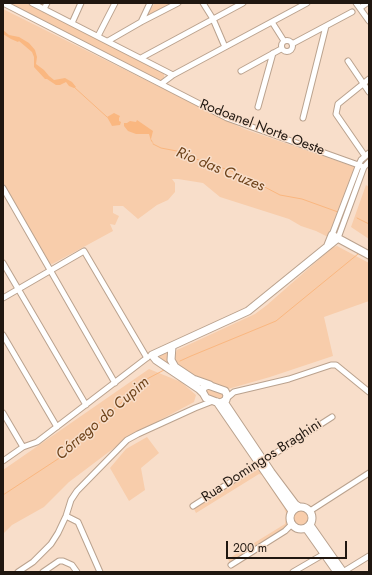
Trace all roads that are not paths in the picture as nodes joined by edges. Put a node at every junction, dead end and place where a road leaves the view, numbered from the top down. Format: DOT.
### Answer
graph roads {
  1 [pos="3,3"];
  2 [pos="32,3"];
  3 [pos="47,3"];
  4 [pos="82,3"];
  5 [pos="115,3"];
  6 [pos="150,3"];
  7 [pos="178,3"];
  8 [pos="203,3"];
  9 [pos="242,3"];
  10 [pos="306,3"];
  11 [pos="356,3"];
  12 [pos="367,3"];
  13 [pos="360,8"];
  14 [pos="44,9"];
  15 [pos="352,12"];
  16 [pos="213,19"];
  17 [pos="369,21"];
  18 [pos="141,22"];
  19 [pos="272,22"];
  20 [pos="72,23"];
  21 [pos="326,26"];
  22 [pos="98,36"];
  23 [pos="108,41"];
  24 [pos="284,41"];
  25 [pos="292,44"];
  26 [pos="225,47"];
  27 [pos="281,49"];
  28 [pos="273,53"];
  29 [pos="141,58"];
  30 [pos="348,61"];
  31 [pos="241,71"];
  32 [pos="173,75"];
  33 [pos="369,78"];
  34 [pos="363,83"];
  35 [pos="161,84"];
  36 [pos="369,92"];
  37 [pos="258,107"];
  38 [pos="303,118"];
  39 [pos="367,155"];
  40 [pos="369,162"];
  41 [pos="359,164"];
  42 [pos="364,167"];
  43 [pos="3,188"];
  44 [pos="335,236"];
  45 [pos="369,256"];
  46 [pos="3,263"];
  47 [pos="49,270"];
  48 [pos="18,289"];
  49 [pos="3,298"];
  50 [pos="3,336"];
  51 [pos="172,346"];
  52 [pos="149,356"];
  53 [pos="115,383"];
  54 [pos="210,385"];
  55 [pos="223,390"];
  56 [pos="234,392"];
  57 [pos="369,392"];
  58 [pos="203,394"];
  59 [pos="220,400"];
  60 [pos="86,405"];
  61 [pos="195,408"];
  62 [pos="3,413"];
  63 [pos="332,417"];
  64 [pos="58,427"];
  65 [pos="23,447"];
  66 [pos="3,461"];
  67 [pos="261,462"];
  68 [pos="369,473"];
  69 [pos="192,506"];
  70 [pos="299,506"];
  71 [pos="292,511"];
  72 [pos="310,511"];
  73 [pos="66,516"];
  74 [pos="292,524"];
  75 [pos="308,526"];
  76 [pos="324,554"];
  77 [pos="369,556"];
  78 [pos="231,565"];
  79 [pos="18,572"];
  80 [pos="43,572"];
  81 [pos="77,572"];
  82 [pos="100,572"];
  83 [pos="293,572"];
  84 [pos="337,572"];
  85 [pos="343,572"];
  1 -- 35 [label="street, Rodoanel Norte Oeste"];
  2 -- 14 [label="street"];
  3 -- 14 [label="street"];
  4 -- 20 [label="street"];
  5 -- 22 [label="street"];
  6 -- 18 [label="street"];
  7 -- 18 [label="street"];
  8 -- 16 [label="street"];
  9 -- 16 [label="street"];
  10 -- 19 [label="street"];
  11 -- 13 [label="street"];
  12 -- 13 [label="street"];
  13 -- 17 [label="street"];
  14 -- 20 [label="street"];
  15 -- 21 [label="street"];
  16 -- 26 [label="street"];
  16 -- 29 [label="street"];
  18 -- 23 [label="street"];
  19 -- 24 [label="street"];
  19 -- 26 [label="street"];
  20 -- 22 [label="street"];
  21 -- 25 [label="street"];
  21 -- 38 [label="street"];
  22 -- 23 [label="street"];
  23 -- 29 [label="street"];
  24 -- 25 [label="street"];
  24 -- 27 [label="street"];
  25 -- 27 [label="street"];
  26 -- 32 [label="street"];
  27 -- 28 [label="street"];
  28 -- 31 [label="street"];
  28 -- 37 [label="street"];
  29 -- 32 [label="street"];
  30 -- 34 [label="street"];
  32 -- 35 [label="street"];
  33 -- 34 [label="street"];
  34 -- 36 [label="street"];
  34 -- 39 [label="street"];
  35 -- 41 [label="street, Rodoanel Norte Oeste"];
  39 -- 41 [label="street"];
  40 -- 42 [label="street"];
  41 -- 42 [label="street, Rodoanel Norte Oeste"];
  41 -- 44 [label="street"];
  42 -- 44 [label="street"];
  43 -- 47 [label="street"];
  44 -- 45 [label="street"];
  44 -- 51 [label="street"];
  46 -- 48 [label="street"];
  47 -- 48 [label="street"];
  47 -- 52 [label="street"];
  47 -- 53 [label="street"];
  48 -- 49 [label="street"];
  48 -- 60 [label="street"];
  50 -- 64 [label="street"];
  51 -- 52 [label="street"];
  51 -- 54 [label="street"];
  52 -- 53 [label="street"];
  52 -- 58 [label="street"];
  53 -- 60 [label="street"];
  54 -- 55 [label="street"];
  54 -- 58 [label="street"];
  55 -- 56 [label="street"];
  55 -- 59 [label="street"];
  56 -- 57 [label="street"];
  56 -- 59 [label="street"];
  58 -- 59 [label="street"];
  58 -- 61 [label="street"];
  59 -- 61 [label="street"];
  59 -- 67 [label="street"];
  60 -- 64 [label="street"];
  61 -- 73 [label="street"];
  62 -- 65 [label="street"];
  63 -- 67 [label="street, Rua Domingos Braghini"];
  64 -- 65 [label="street"];
  65 -- 66 [label="street"];
  67 -- 69 [label="street, Rua Domingos Braghini"];
  67 -- 70 [label="street"];
  67 -- 71 [label="street"];
  68 -- 72 [label="street"];
  70 -- 71 [label="street"];
  70 -- 72 [label="street"];
  71 -- 74 [label="street"];
  72 -- 75 [label="street"];
  73 -- 79 [label="street"];
  73 -- 82 [label="street"];
  74 -- 75 [label="street"];
  74 -- 78 [label="street"];
  75 -- 76 [label="street"];
  75 -- 85 [label="street"];
  76 -- 83 [label="street"];
  76 -- 84 [label="street"];
  77 -- 85 [label="street"];
  80 -- 81 [label="street"];
}
